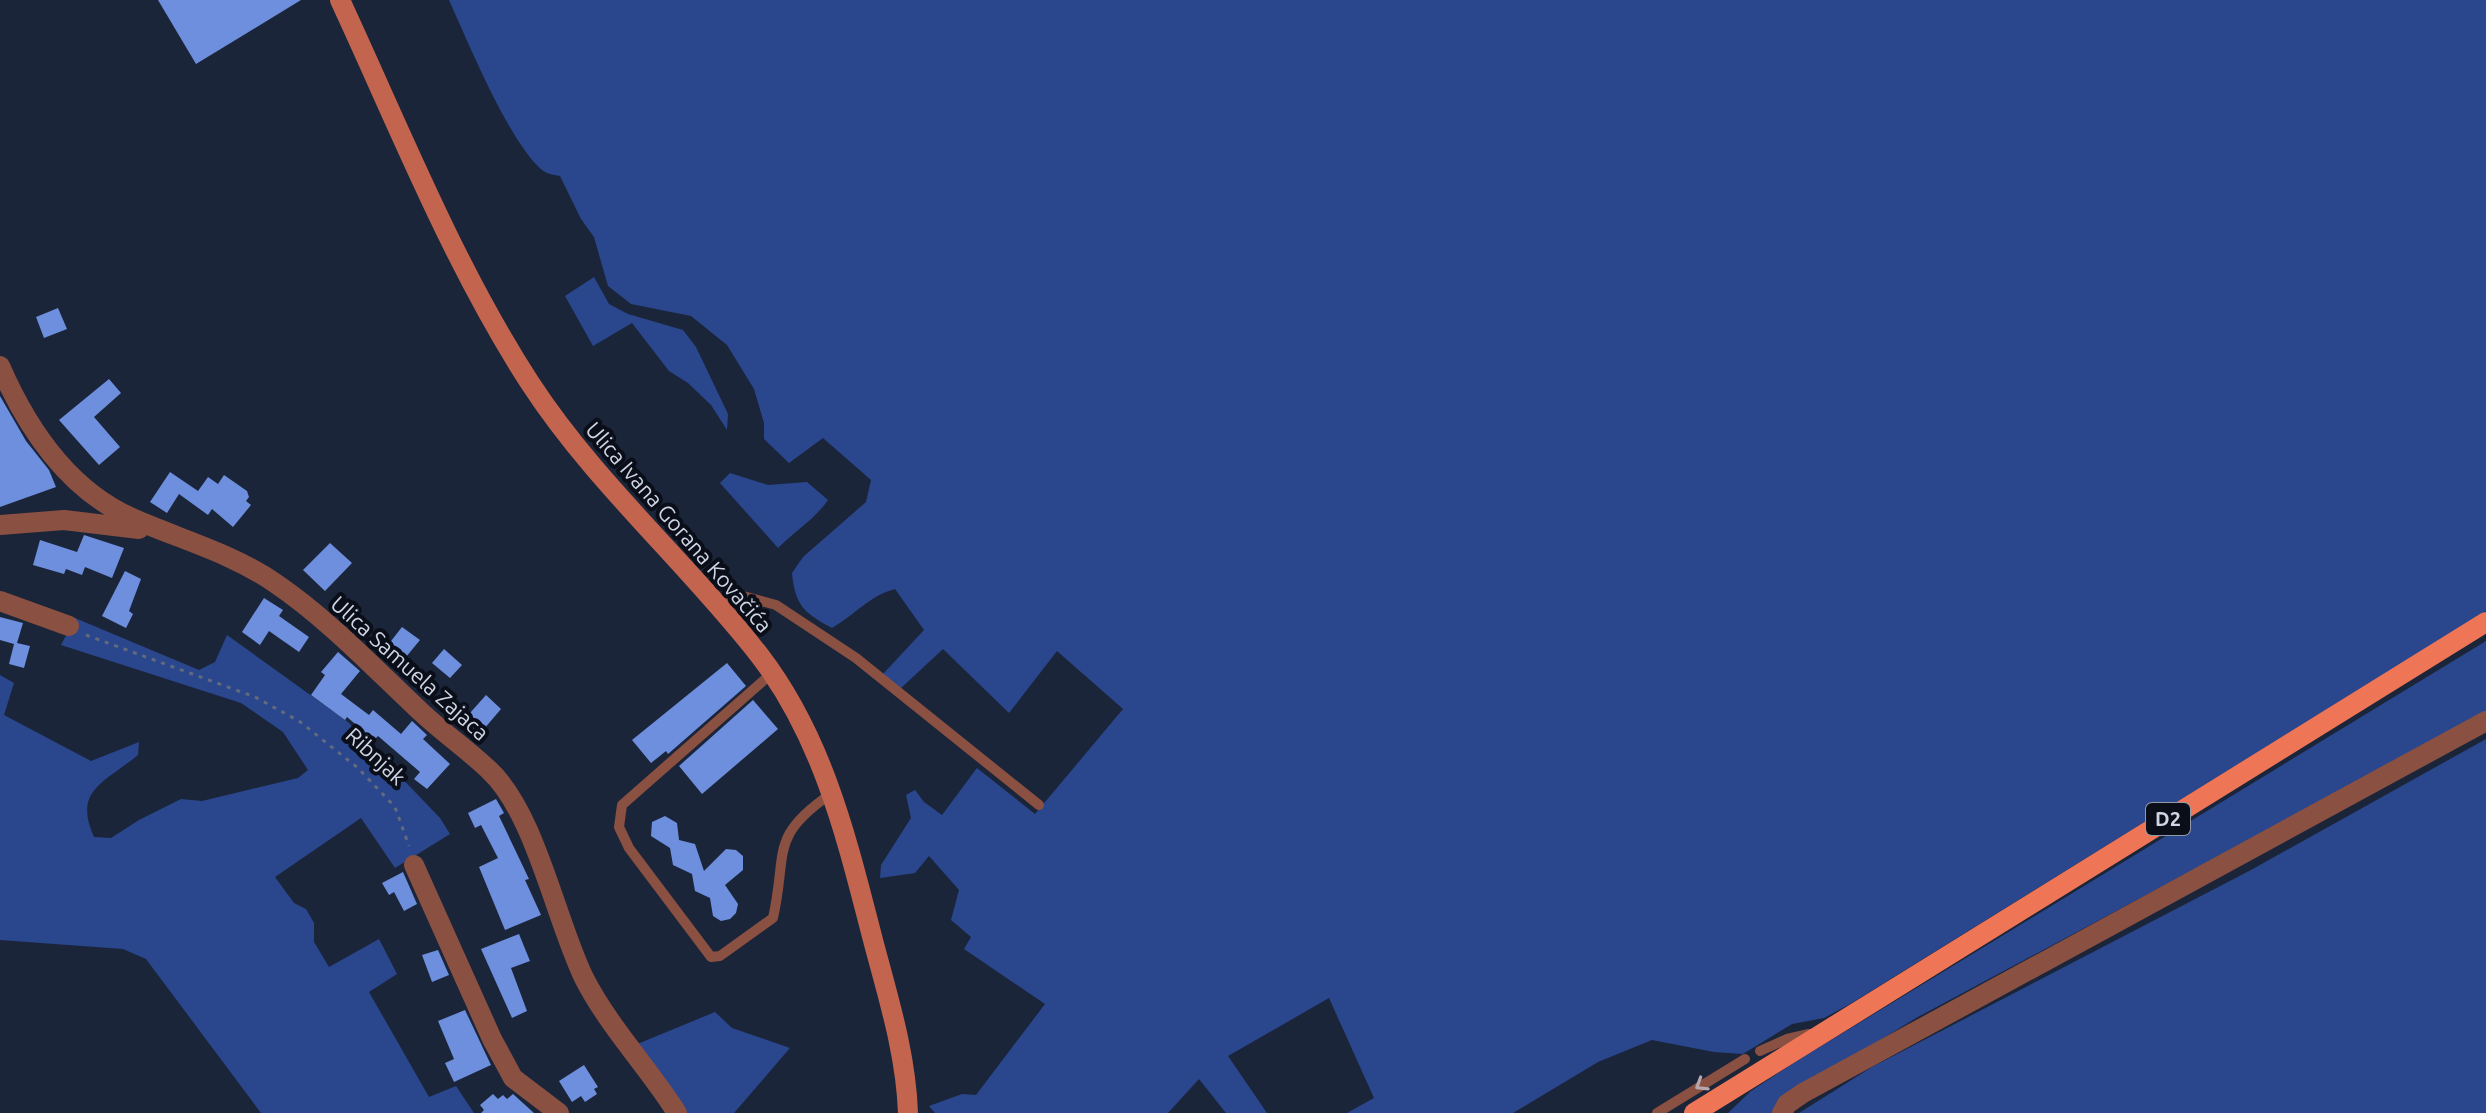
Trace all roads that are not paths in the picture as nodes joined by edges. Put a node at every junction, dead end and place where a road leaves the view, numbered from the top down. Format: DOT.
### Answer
graph roads {
  1 [pos="340,0"];
  2 [pos="0,366"];
  3 [pos="0,525"];
  4 [pos="157,528"];
  5 [pos="0,601"];
  6 [pos="714,604"];
  7 [pos="2486,622"];
  8 [pos="69,626"];
  9 [pos="771,674"];
  10 [pos="2486,721"];
  11 [pos="833,792"];
  12 [pos="1039,805"];
  13 [pos="414,865"];
  14 [pos="1831,1030"];
  15 [pos="1760,1051"];
  16 [pos="1745,1059"];
  17 [pos="1744,1084"];
  18 [pos="907,1086"];
  19 [pos="559,1113"];
  20 [pos="677,1113"];
  21 [pos="908,1113"];
  22 [pos="922,1113"];
  23 [pos="1657,1113"];
  24 [pos="1694,1113"];
  25 [pos="1723,1113"];
  26 [pos="1782,1113"];
  1 -- 6 [label="main road, Ulica Ivana Gorana Kovačića"];
  2 -- 4 [label="street, Ulica Samuela Zajaca"];
  3 -- 4 [label="street"];
  4 -- 20 [label="street, Ulica Samuela Zajaca"];
  5 -- 8 [label="street"];
  6 -- 9 [label="main road, Ulica Ivana Gorana Kovačića"];
  6 -- 12 [label="lane"];
  7 -- 14 [label="main road, D2"];
  9 -- 11 [label="main road, Ulica Ivana Gorana Kovačića"];
  9 -- 11 [label="lane"];
  10 -- 26 [label="street"];
  11 -- 18 [label="main road, Ulica Ivana Gorana Kovačića"];
  13 -- 19 [label="street"];
  14 -- 15 [label="lane"];
  14 -- 17 [label="main road, D2"];
  16 -- 23 [label="lane, one-way"];
  17 -- 24 [label="main road, D2"];
  17 -- 25 [label="main road, D2"];
  18 -- 21 [label="main road, Ulica Ivana Gorana Kovačića"];
  18 -- 22 [label="main road"];
}
